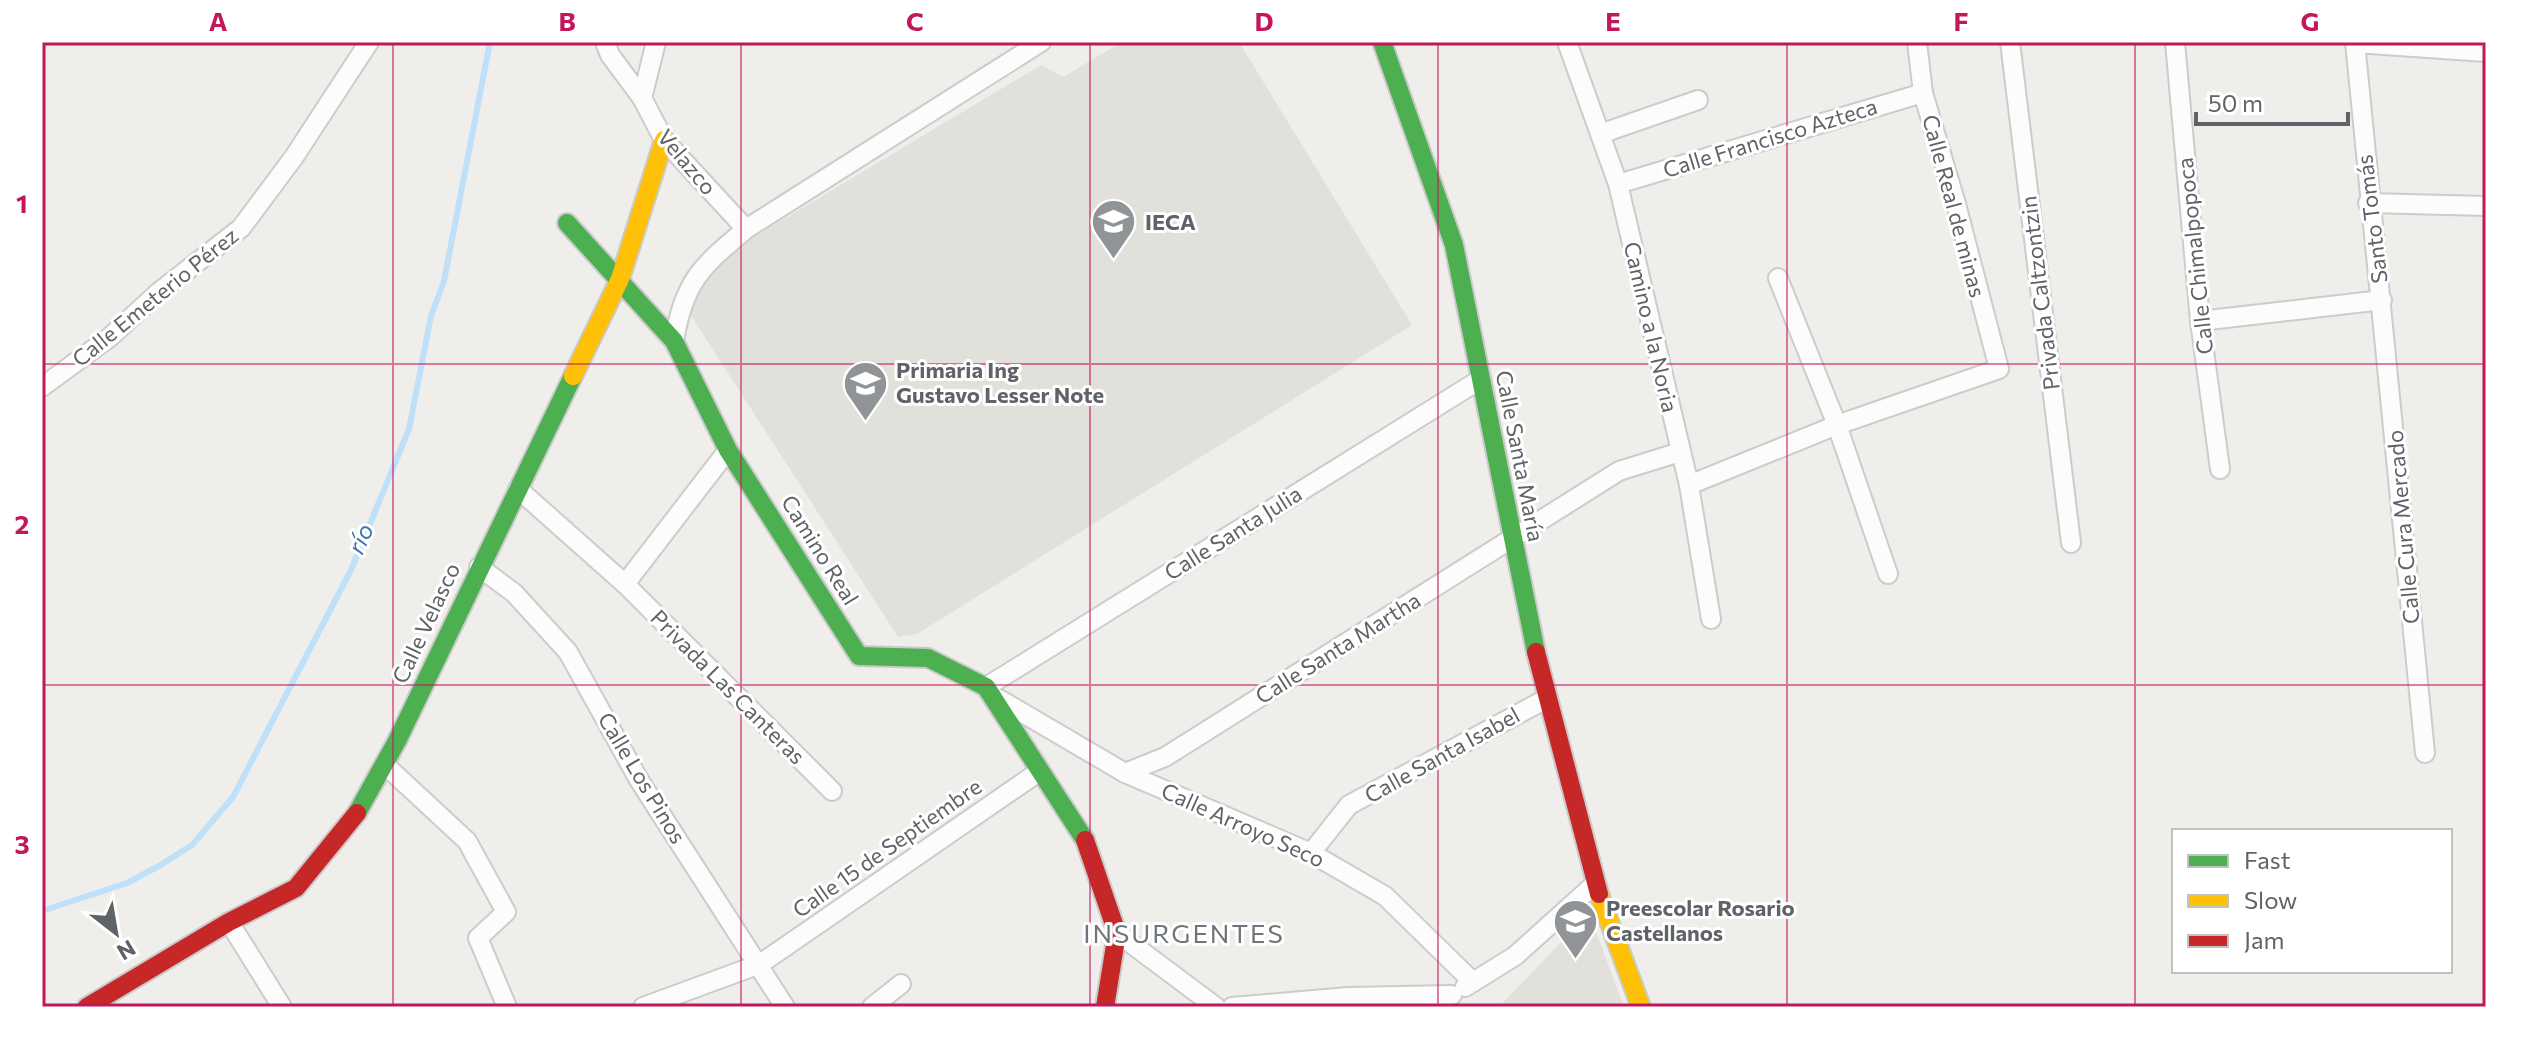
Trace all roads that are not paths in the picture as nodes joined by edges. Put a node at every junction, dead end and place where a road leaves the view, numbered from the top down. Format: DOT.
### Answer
graph roads {
  1 [pos="369,42"];
  2 [pos="605,42"];
  3 [pos="656,42"];
  4 [pos="1041,42"];
  5 [pos="1382,42"];
  6 [pos="1567,42"];
  7 [pos="1917,42"];
  8 [pos="2010,42"];
  9 [pos="2175,42"];
  10 [pos="2355,42"];
  11 [pos="2486,52"];
  12 [pos="1923,93"];
  13 [pos="642,98"];
  14 [pos="1698,100"];
  15 [pos="1600,134"];
  16 [pos="664,140"];
  17 [pos="1618,184"];
  18 [pos="2368,203"];
  19 [pos="2486,206"];
  20 [pos="567,223"];
  21 [pos="746,229"];
  22 [pos="1778,278"];
  23 [pos="620,279"];
  24 [pos="2382,300"];
  25 [pos="2200,321"];
  26 [pos="674,341"];
  27 [pos="1481,379"];
  28 [pos="42,387"];
  29 [pos="1837,425"];
  30 [pos="728,450"];
  31 [pos="1680,452"];
  32 [pos="2220,469"];
  33 [pos="1689,485"];
  34 [pos="518,489"];
  35 [pos="1511,539"];
  36 [pos="2071,543"];
  37 [pos="479,567"];
  38 [pos="1888,574"];
  39 [pos="625,584"];
  40 [pos="1711,619"];
  41 [pos="990,691"];
  42 [pos="1546,699"];
  43 [pos="2425,753"];
  44 [pos="1165,757"];
  45 [pos="385,765"];
  46 [pos="1040,771"];
  47 [pos="1125,773"];
  48 [pos="832,791"];
  49 [pos="1172,793"];
  50 [pos="1311,853"];
  51 [pos="1595,884"];
  52 [pos="229,922"];
  53 [pos="1117,933"];
  54 [pos="760,964"];
  55 [pos="1473,982"];
  56 [pos="901,984"];
  57 [pos="1454,1001"];
  58 [pos="1353,1002"];
  59 [pos="87,1007"];
  60 [pos="282,1007"];
  61 [pos="507,1007"];
  62 [pos="643,1007"];
  63 [pos="785,1007"];
  64 [pos="872,1007"];
  65 [pos="1105,1007"];
  66 [pos="1216,1007"];
  67 [pos="1232,1007"];
  68 [pos="1641,1007"];
  1 -- 28 [label="street, Calle Emeterio Pérez"];
  2 -- 13 [label="street, Velazco"];
  3 -- 13 [label="street"];
  4 -- 21 [label="street"];
  5 -- 27 [label="street, Calle Santa María"];
  6 -- 15 [label="street, Camino a la Noria"];
  7 -- 12 [label="street, Calle Real de minas"];
  8 -- 36 [label="street, Privada Caltzontzin"];
  9 -- 25 [label="street, Calle Chimalpopoca"];
  10 -- 11 [label="street"];
  10 -- 18 [label="street, Santo Tomás"];
  12 -- 17 [label="street, Calle Francisco Azteca"];
  12 -- 29 [label="street, Calle Real de minas"];
  13 -- 16 [label="street, Velazco"];
  14 -- 15 [label="street"];
  15 -- 17 [label="street, Camino a la Noria"];
  16 -- 21 [label="street, Velazco"];
  16 -- 23 [label="street, Calle Velasco"];
  17 -- 31 [label="street, Camino a la Noria"];
  18 -- 19 [label="street"];
  18 -- 24 [label="street, Santo Tomás"];
  20 -- 23 [label="street, Camino Real"];
  21 -- 26 [label="street"];
  22 -- 29 [label="street"];
  23 -- 26 [label="street, Camino Real"];
  23 -- 34 [label="street, Calle Velasco"];
  24 -- 25 [label="street"];
  24 -- 43 [label="street, Calle Cura Mercado"];
  25 -- 32 [label="street, Calle Chimalpopoca"];
  26 -- 30 [label="street, Camino Real"];
  27 -- 35 [label="street, Calle Santa María"];
  27 -- 41 [label="street, Calle Santa Julia"];
  29 -- 33 [label="street"];
  29 -- 38 [label="street"];
  30 -- 39 [label="street"];
  30 -- 41 [label="street, Camino Real"];
  31 -- 33 [label="street, Camino a la Noria"];
  31 -- 35 [label="street, Calle Santa Martha"];
  33 -- 40 [label="street, Camino a la Noria"];
  34 -- 37 [label="street, Calle Velasco"];
  34 -- 39 [label="street, Privada Las Canteras"];
  35 -- 42 [label="street, Calle Santa María"];
  35 -- 44 [label="street, Calle Santa Martha"];
  37 -- 45 [label="street, Calle Velasco"];
  37 -- 54 [label="street, Calle Los Pinos"];
  39 -- 48 [label="street, Privada Las Canteras"];
  41 -- 46 [label="street"];
  41 -- 47 [label="street, Calle Arroyo Seco"];
  42 -- 50 [label="street, Calle Santa Isabel"];
  42 -- 51 [label="street, Calle Santa María"];
  44 -- 47 [label="street, Calle Santa Martha"];
  44 -- 49 [label="street"];
  45 -- 52 [label="street, Calle Velasco"];
  45 -- 61 [label="street"];
  46 -- 53 [label="street"];
  46 -- 54 [label="street, Calle 15 de Septiembre"];
  47 -- 49 [label="street, Calle Arroyo Seco"];
  49 -- 50 [label="street, Calle Arroyo Seco"];
  50 -- 55 [label="street, Calle Arroyo Seco"];
  51 -- 55 [label="street"];
  51 -- 68 [label="street, Calle Santa María"];
  52 -- 59 [label="street, Calle Velasco"];
  52 -- 60 [label="street"];
  53 -- 65 [label="street"];
  53 -- 66 [label="street"];
  54 -- 62 [label="street, Calle 15 de Septiembre"];
  54 -- 63 [label="street, Calle Los Pinos"];
  55 -- 57 [label="street"];
  56 -- 64 [label="street"];
  57 -- 58 [label="street"];
  58 -- 67 [label="street"];
}
